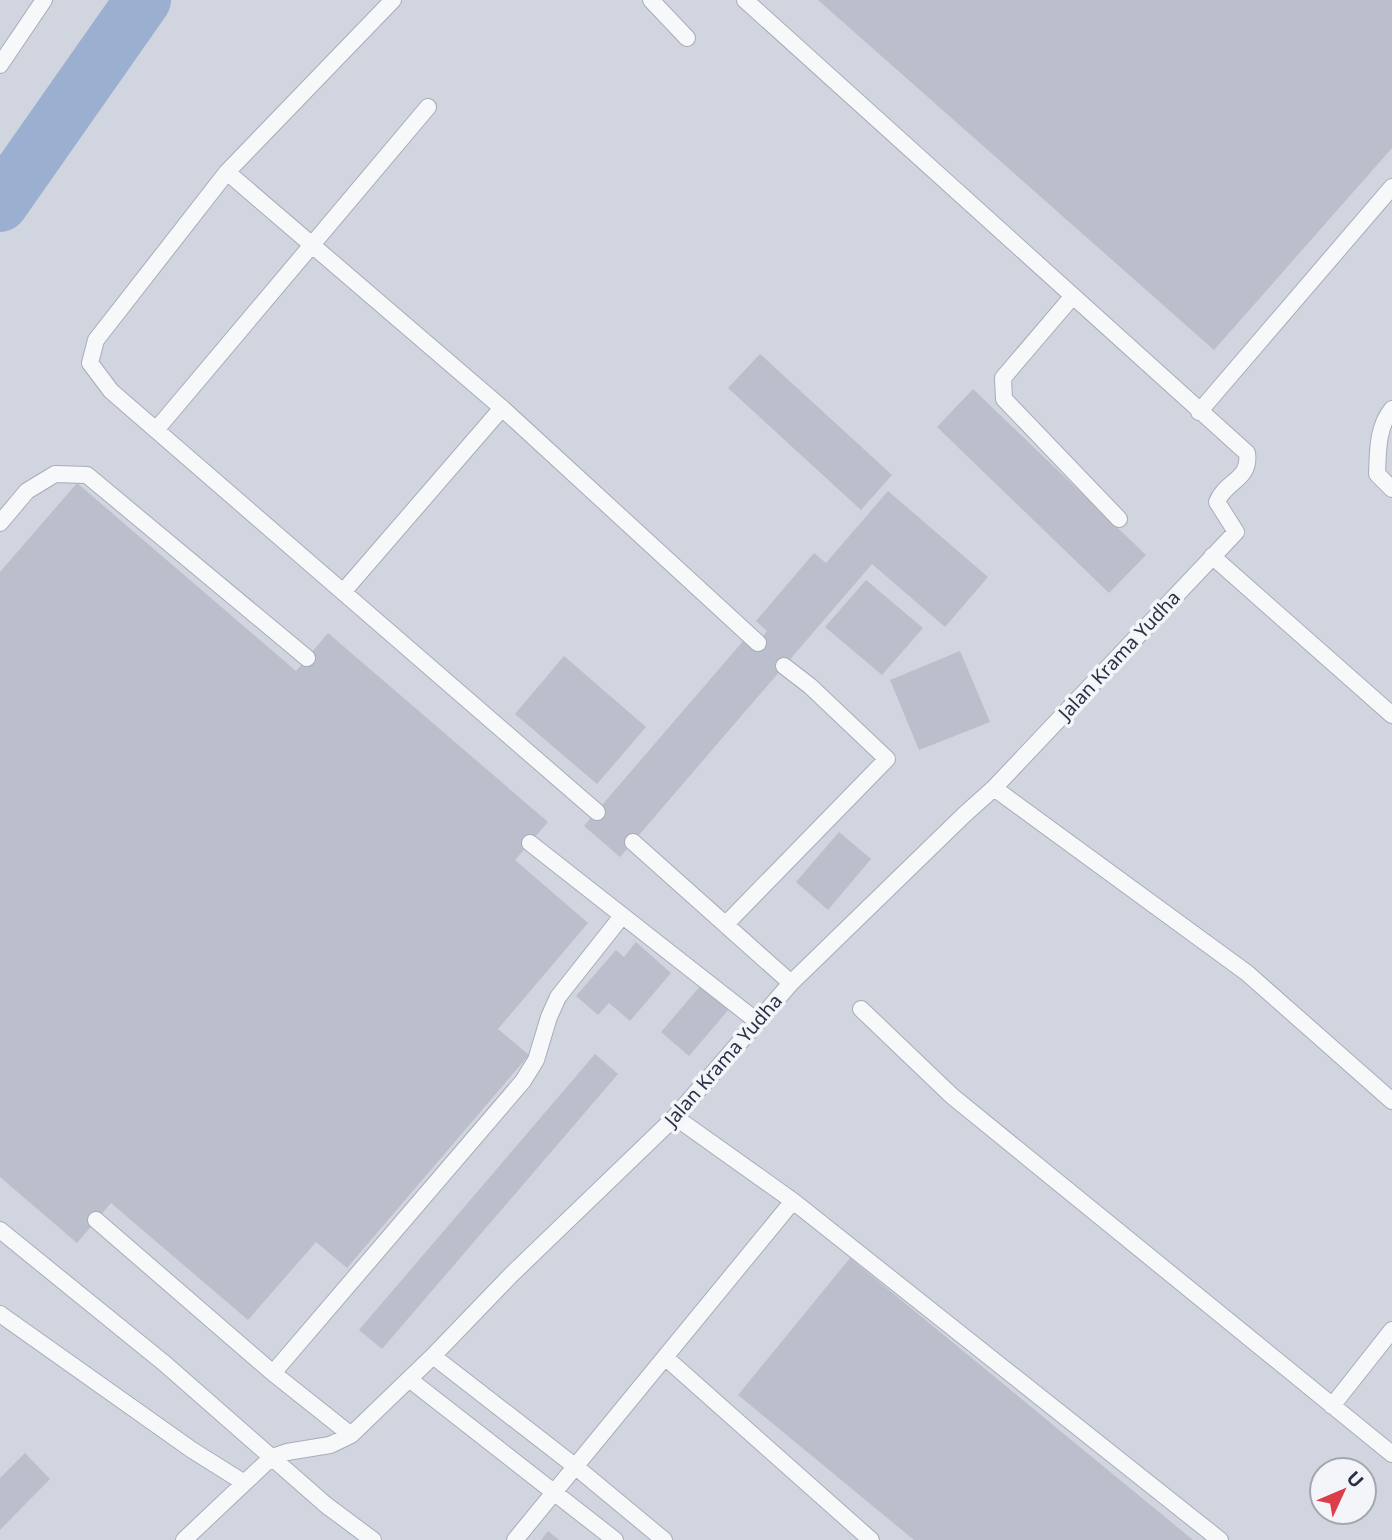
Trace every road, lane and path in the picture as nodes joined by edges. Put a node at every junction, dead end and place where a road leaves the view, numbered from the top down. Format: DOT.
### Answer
graph roads {
  1 [pos="44,0"];
  2 [pos="393,0"];
  3 [pos="651,0"];
  4 [pos="745,0"];
  5 [pos="687,38"];
  6 [pos="0,65"];
  7 [pos="428,107"];
  8 [pos="227,172"];
  9 [pos="1392,187"];
  10 [pos="312,245"];
  11 [pos="1072,297"];
  12 [pos="502,408"];
  13 [pos="1392,409"];
  14 [pos="1199,412"];
  15 [pos="156,430"];
  16 [pos="1392,489"];
  17 [pos="1119,519"];
  18 [pos="0,523"];
  19 [pos="1212,556"];
  20 [pos="343,592"];
  21 [pos="758,643"];
  22 [pos="307,658"];
  23 [pos="785,666"];
  24 [pos="1392,715"];
  25 [pos="994,788"];
  26 [pos="597,812"];
  27 [pos="633,842"];
  28 [pos="530,843"];
  29 [pos="622,916"];
  30 [pos="726,924"];
  31 [pos="791,983"];
  32 [pos="861,1009"];
  33 [pos="758,1022"];
  34 [pos="1392,1101"];
  35 [pos="675,1117"];
  36 [pos="793,1201"];
  37 [pos="96,1220"];
  38 [pos="0,1230"];
  39 [pos="0,1314"];
  40 [pos="1392,1330"];
  41 [pos="433,1356"];
  42 [pos="666,1358"];
  43 [pos="273,1373"];
  44 [pos="410,1379"];
  45 [pos="1332,1406"];
  46 [pos="351,1435"];
  47 [pos="1392,1454"];
  48 [pos="272,1457"];
  49 [pos="576,1467"];
  50 [pos="243,1482"];
  51 [pos="554,1491"];
  52 [pos="184,1540"];
  53 [pos="373,1540"];
  54 [pos="515,1540"];
  55 [pos="615,1540"];
  56 [pos="664,1540"];
  57 [pos="871,1540"];
  58 [pos="1220,1540"];
  1 -- 6 [label="lane"];
  2 -- 8 [label="lane"];
  3 -- 5 [label="lane"];
  4 -- 11 [label="lane"];
  7 -- 10 [label="lane"];
  8 -- 10 [label="lane"];
  8 -- 15 [label="lane"];
  9 -- 14 [label="lane"];
  10 -- 12 [label="lane"];
  10 -- 15 [label="lane"];
  11 -- 14 [label="lane"];
  11 -- 17 [label="lane"];
  12 -- 20 [label="lane"];
  12 -- 21 [label="lane"];
  13 -- 16 [label="lane"];
  14 -- 19 [label="lane, Jalan Krama Yudha"];
  15 -- 20 [label="lane"];
  18 -- 22 [label="lane"];
  19 -- 24 [label="lane"];
  19 -- 25 [label="lane, Jalan Krama Yudha"];
  20 -- 26 [label="lane"];
  23 -- 30 [label="lane"];
  25 -- 31 [label="lane, Jalan Krama Yudha"];
  25 -- 34 [label="lane"];
  27 -- 30 [label="lane"];
  28 -- 29 [label="lane"];
  29 -- 33 [label="lane"];
  29 -- 43 [label="lane"];
  30 -- 31 [label="lane"];
  31 -- 33 [label="lane, Jalan Krama Yudha"];
  32 -- 45 [label="lane"];
  33 -- 35 [label="lane, Jalan Krama Yudha"];
  35 -- 36 [label="lane"];
  35 -- 41 [label="lane, Jalan Krama Yudha"];
  36 -- 42 [label="lane"];
  36 -- 58 [label="lane"];
  37 -- 43 [label="lane"];
  38 -- 48 [label="lane"];
  39 -- 50 [label="lane"];
  40 -- 45 [label="lane"];
  41 -- 44 [label="lane, Jalan Krama Yudha"];
  41 -- 49 [label="lane"];
  42 -- 49 [label="lane"];
  42 -- 57 [label="lane"];
  43 -- 46 [label="lane"];
  44 -- 46 [label="lane, Jalan Krama Yudha"];
  44 -- 51 [label="lane"];
  45 -- 47 [label="lane"];
  46 -- 48 [label="lane, Jalan Krama Yudha"];
  48 -- 50 [label="lane, Jalan Krama Yudha"];
  48 -- 53 [label="lane"];
  49 -- 51 [label="lane"];
  49 -- 56 [label="lane"];
  50 -- 52 [label="lane, Jalan Krama Yudha"];
  51 -- 54 [label="lane"];
  51 -- 55 [label="lane"];
}
